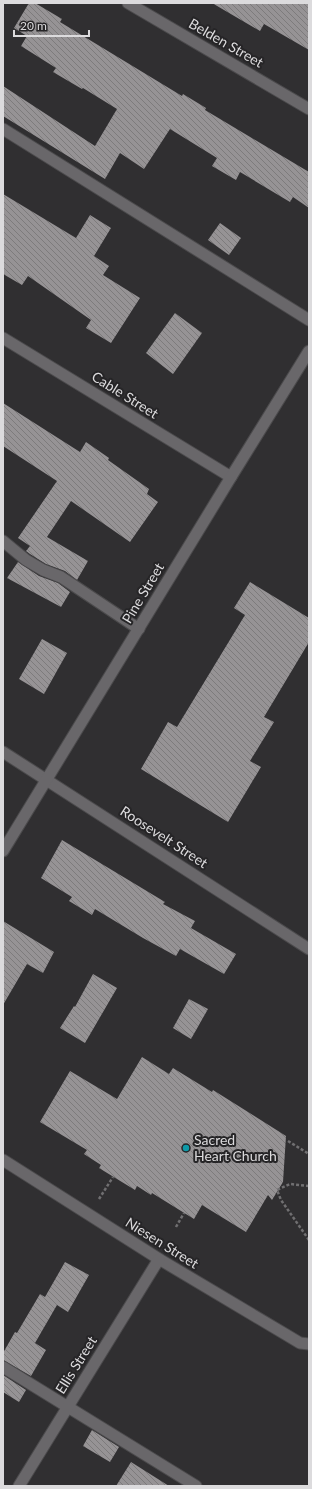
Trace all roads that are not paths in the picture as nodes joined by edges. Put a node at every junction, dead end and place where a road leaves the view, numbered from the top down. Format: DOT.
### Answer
graph roads {
  1 [pos="128,3"];
  2 [pos="309,109"];
  3 [pos="3,129"];
  4 [pos="309,320"];
  5 [pos="3,338"];
  6 [pos="309,351"];
  7 [pos="231,477"];
  8 [pos="3,540"];
  9 [pos="139,628"];
  10 [pos="3,752"];
  11 [pos="47,779"];
  12 [pos="3,851"];
  13 [pos="309,949"];
  14 [pos="3,1160"];
  15 [pos="159,1259"];
  16 [pos="309,1344"];
  17 [pos="3,1366"];
  18 [pos="68,1406"];
  19 [pos="19,1486"];
  20 [pos="196,1486"];
  1 -- 2 [label="street, Belden Street"];
  3 -- 4 [label="street"];
  5 -- 7 [label="street, Cable Street"];
  6 -- 7 [label="street, Pine Street"];
  7 -- 9 [label="street, Pine Street"];
  8 -- 9 [label="street"];
  9 -- 11 [label="street, Pine Street"];
  10 -- 11 [label="street, Roosevelt Street"];
  11 -- 12 [label="street, Pine Street"];
  11 -- 13 [label="street, Roosevelt Street"];
  14 -- 15 [label="street, Niesen Street"];
  15 -- 16 [label="street, Niesen Street"];
  15 -- 18 [label="street, Ellis Street"];
  17 -- 18 [label="street"];
  18 -- 19 [label="street, Ellis Street"];
  18 -- 20 [label="street"];
}
